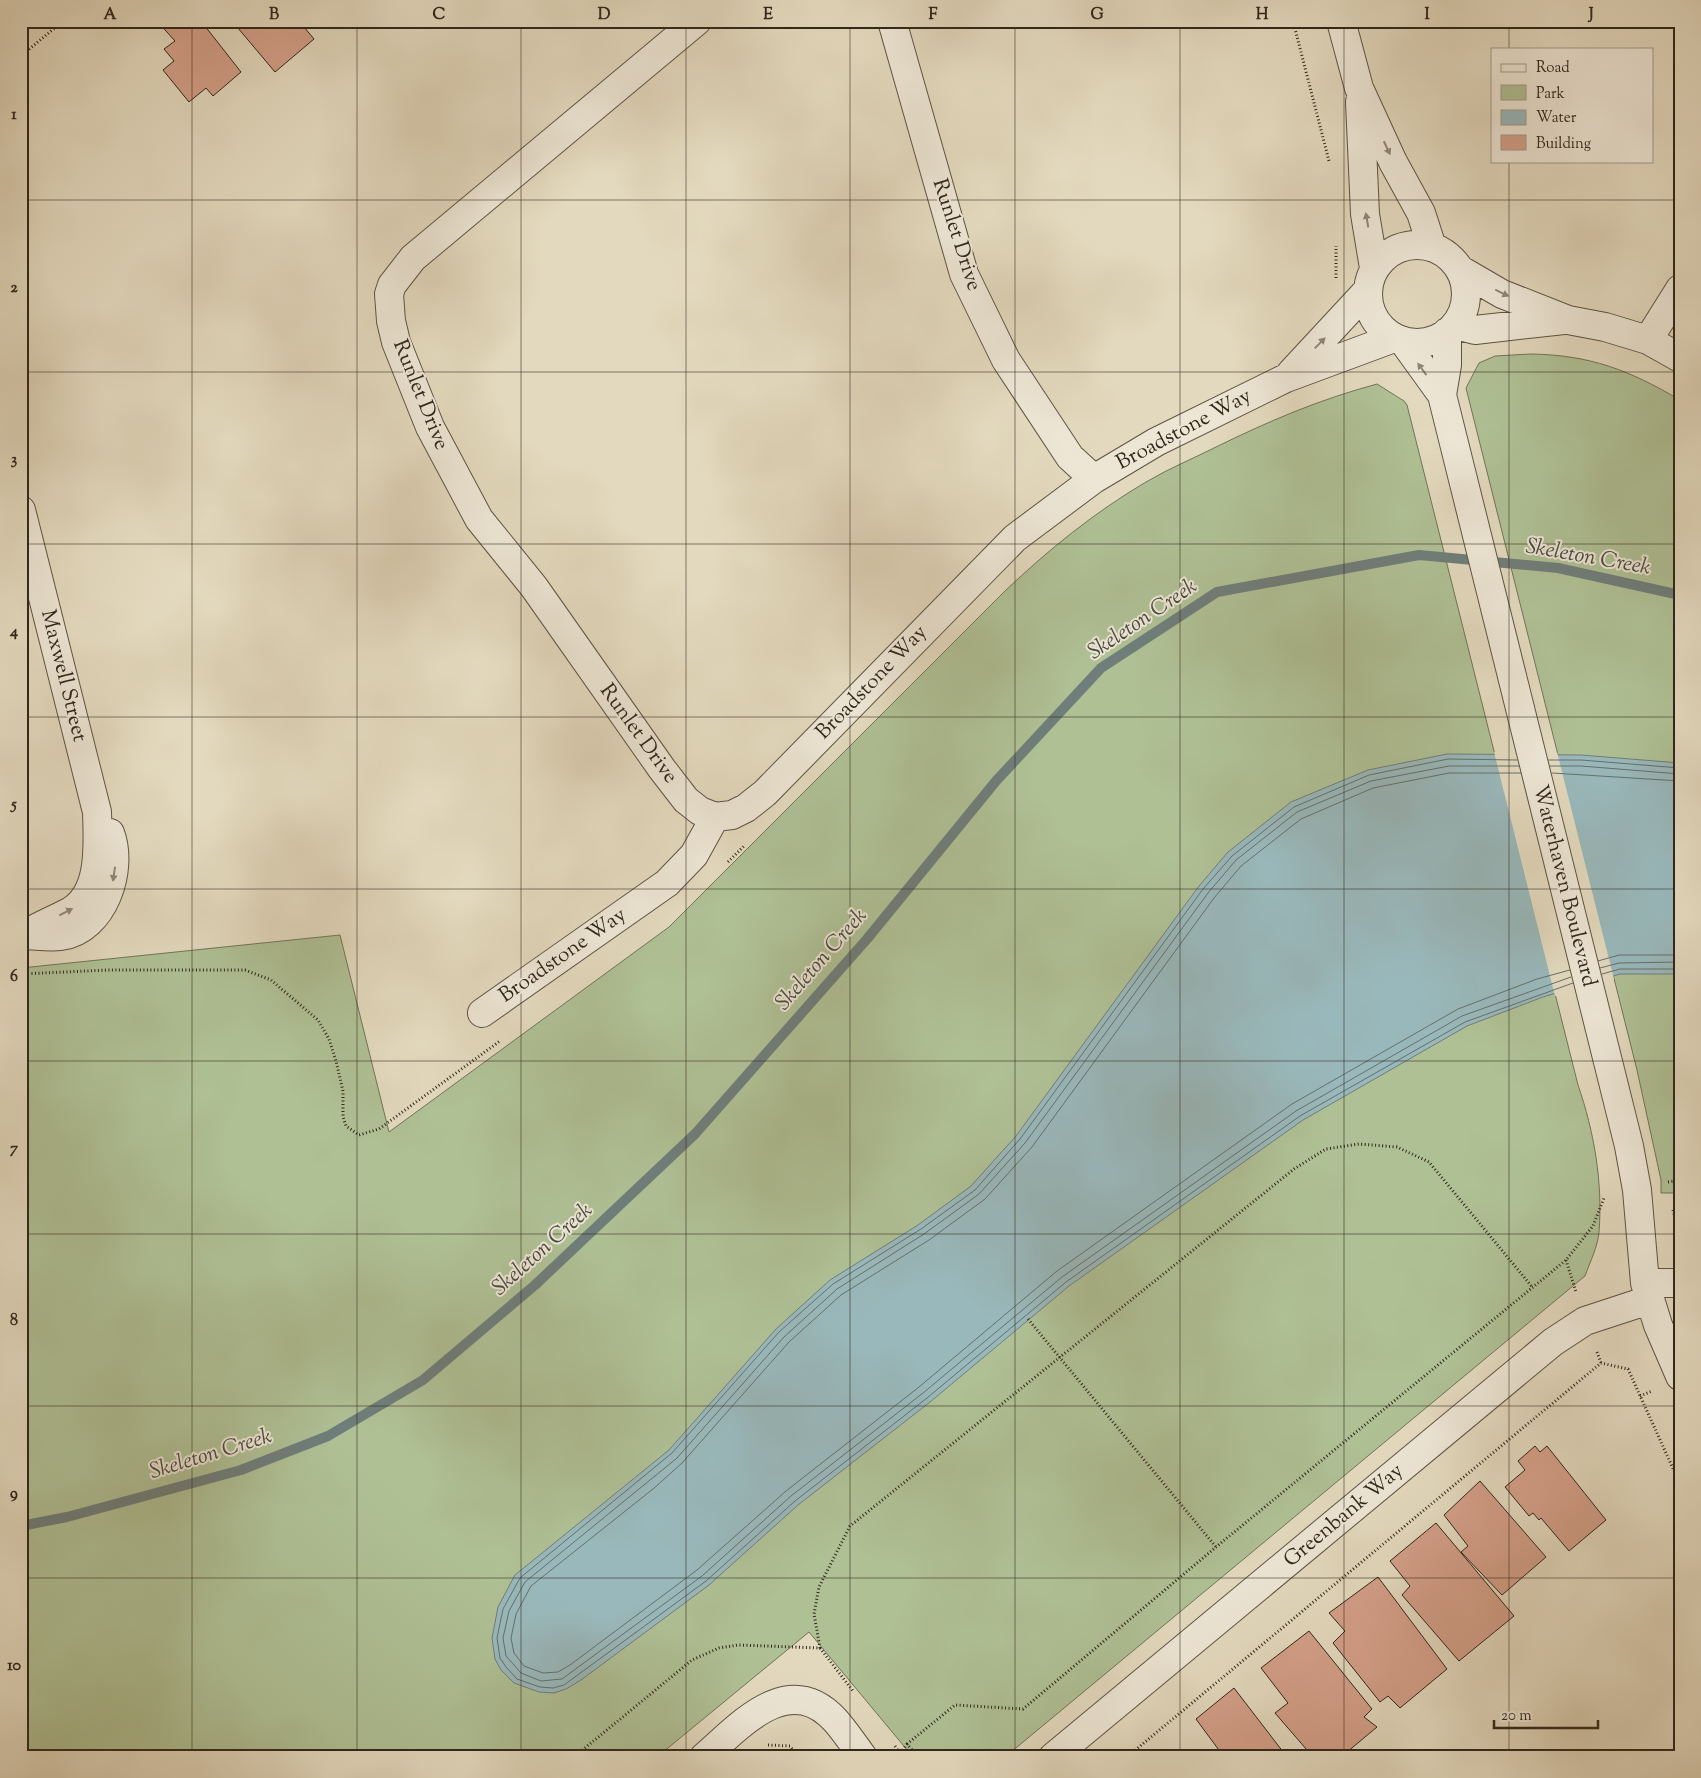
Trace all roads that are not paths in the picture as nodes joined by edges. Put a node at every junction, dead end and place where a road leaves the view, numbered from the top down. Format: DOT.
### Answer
graph roads {
  1 [pos="697,21"];
  2 [pos="892,21"];
  3 [pos="1341,21"];
  4 [pos="1359,88"];
  5 [pos="1432,247"];
  6 [pos="1459,269"];
  7 [pos="1371,279"];
  8 [pos="1680,289"];
  9 [pos="1568,320"];
  10 [pos="1451,329"];
  11 [pos="1399,340"];
  12 [pos="1648,340"];
  13 [pos="1680,358"];
  14 [pos="1286,378"];
  15 [pos="1442,395"];
  16 [pos="1094,479"];
  17 [pos="21,510"];
  18 [pos="715,816"];
  19 [pos="22,935"];
  20 [pos="482,1013"];
  21 [pos="1680,1283"];
  22 [pos="1647,1292"];
  23 [pos="1680,1376"];
  24 [pos="704,1757"];
  25 [pos="863,1757"];
  26 [pos="1053,1757"];
  1 -- 18 [label="street, Runlet Drive"];
  2 -- 16 [label="street, Runlet Drive"];
  3 -- 4 [label="street"];
  4 -- 5 [label="street, one-way"];
  7 -- 4 [label="street, one-way"];
  5 -- 6 [label="street"];
  5 -- 7 [label="street"];
  6 -- 9 [label="street, one-way"];
  6 -- 10 [label="street"];
  7 -- 11 [label="street"];
  14 -- 7 [label="street, Broadstone Way, one-way"];
  8 -- 12 [label="street"];
  9 -- 10 [label="street"];
  9 -- 12 [label="street"];
  10 -- 11 [label="street"];
  10 -- 15 [label="street, Waterhaven Boulevard"];
  11 -- 14 [label="street, Broadstone Way"];
  15 -- 11 [label="street, Waterhaven Boulevard, one-way"];
  12 -- 13 [label="street"];
  14 -- 16 [label="street, Broadstone Way"];
  15 -- 22 [label="street, Waterhaven Boulevard"];
  16 -- 18 [label="street, Broadstone Way"];
  17 -- 19 [label="street, Maxwell Street"];
  18 -- 20 [label="street, Broadstone Way"];
  21 -- 22 [label="street, Greenbank Way"];
  22 -- 23 [label="street, Waterhaven Boulevard"];
  22 -- 26 [label="street, Greenbank Way"];
  24 -- 25 [label="street"];
}
